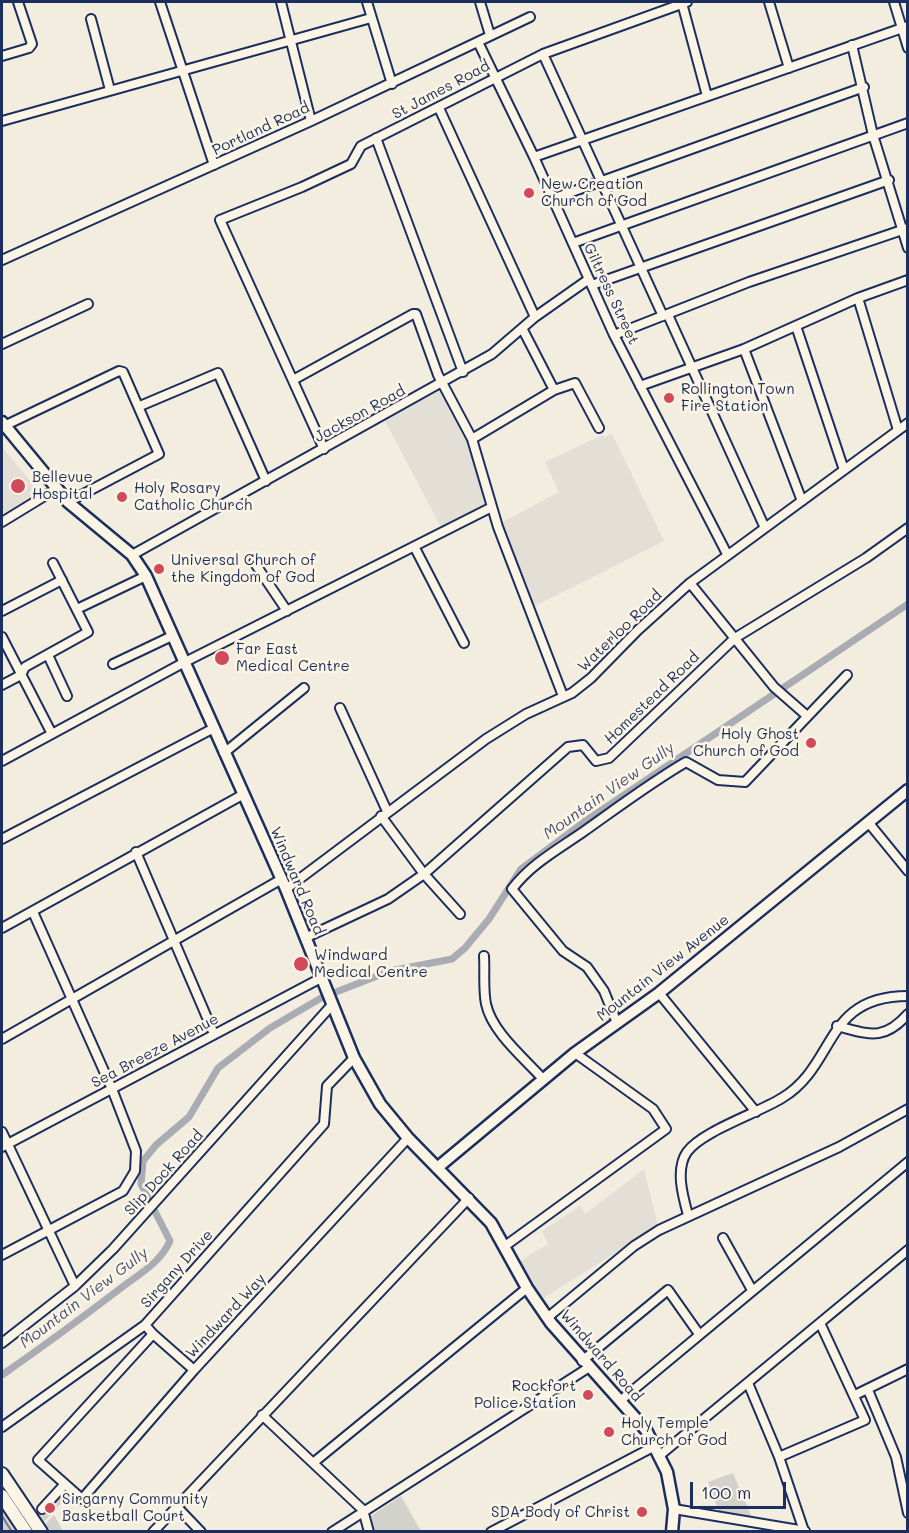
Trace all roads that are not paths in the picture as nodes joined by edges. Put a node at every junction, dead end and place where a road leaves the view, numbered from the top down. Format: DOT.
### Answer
graph roads {
  1 [pos="18,2"];
  2 [pos="160,2"];
  3 [pos="281,2"];
  4 [pos="367,2"];
  5 [pos="480,2"];
  6 [pos="685,2"];
  7 [pos="769,2"];
  8 [pos="894,2"];
  9 [pos="530,17"];
  10 [pos="371,18"];
  11 [pos="91,19"];
  12 [pos="905,27"];
  13 [pos="490,35"];
  14 [pos="290,39"];
  15 [pos="478,42"];
  16 [pos="852,45"];
  17 [pos="908,48"];
  18 [pos="543,54"];
  19 [pos="2,56"];
  20 [pos="789,68"];
  21 [pos="182,69"];
  22 [pos="495,76"];
  23 [pos="392,84"];
  24 [pos="864,87"];
  25 [pos="110,90"];
  26 [pos="707,96"];
  27 [pos="439,108"];
  28 [pos="2,121"];
  29 [pos="311,121"];
  30 [pos="908,123"];
  31 [pos="873,135"];
  32 [pos="376,138"];
  33 [pos="583,140"];
  34 [pos="534,157"];
  35 [pos="214,165"];
  36 [pos="889,180"];
  37 [pos="601,181"];
  38 [pos="552,199"];
  39 [pos="622,226"];
  40 [pos="905,228"];
  41 [pos="573,243"];
  42 [pos="908,248"];
  43 [pos="2,260"];
  44 [pos="641,268"];
  45 [pos="908,280"];
  46 [pos="591,282"];
  47 [pos="858,298"];
  48 [pos="88,304"];
  49 [pos="666,316"];
  50 [pos="535,317"];
  51 [pos="796,326"];
  52 [pos="522,328"];
  53 [pos="614,335"];
  54 [pos="2,344"];
  55 [pos="744,349"];
  56 [pos="693,365"];
  57 [pos="463,372"];
  58 [pos="293,380"];
  59 [pos="442,384"];
  60 [pos="640,386"];
  61 [pos="554,390"];
  62 [pos="140,406"];
  63 [pos="908,423"];
  64 [pos="3,424"];
  65 [pos="599,428"];
  66 [pos="898,430"];
  67 [pos="472,439"];
  68 [pos="324,449"];
  69 [pos="844,470"];
  70 [pos="266,481"];
  71 [pos="56,489"];
  72 [pos="802,501"];
  73 [pos="68,502"];
  74 [pos="492,507"];
  75 [pos="2,522"];
  76 [pos="765,528"];
  77 [pos="908,528"];
  78 [pos="415,548"];
  79 [pos="727,554"];
  80 [pos="132,555"];
  81 [pos="254,562"];
  82 [pos="53,563"];
  83 [pos="146,576"];
  84 [pos="62,580"];
  85 [pos="690,583"];
  86 [pos="77,609"];
  87 [pos="2,611"];
  88 [pos="287,611"];
  89 [pos="172,636"];
  90 [pos="2,638"];
  91 [pos="735,638"];
  92 [pos="464,643"];
  93 [pos="48,655"];
  94 [pos="183,663"];
  95 [pos="113,664"];
  96 [pos="21,675"];
  97 [pos="847,675"];
  98 [pos="2,685"];
  99 [pos="304,688"];
  100 [pos="67,696"];
  101 [pos="563,696"];
  102 [pos="340,708"];
  103 [pos="806,715"];
  104 [pos="214,728"];
  105 [pos="52,734"];
  106 [pos="224,753"];
  107 [pos="2,761"];
  108 [pos="908,790"];
  109 [pos="244,794"];
  110 [pos="384,813"];
  111 [pos="868,822"];
  112 [pos="2,839"];
  113 [pos="136,852"];
  114 [pos="908,871"];
  115 [pos="424,874"];
  116 [pos="283,884"];
  117 [pos="33,912"];
  118 [pos="460,914"];
  119 [pos="2,928"];
  120 [pos="305,938"];
  121 [pos="176,941"];
  122 [pos="484,956"];
  123 [pos="321,978"];
  124 [pos="659,993"];
  125 [pos="908,996"];
  126 [pos="72,999"];
  127 [pos="331,1006"];
  128 [pos="908,1014"];
  129 [pos="617,1023"];
  130 [pos="837,1026"];
  131 [pos="214,1034"];
  132 [pos="2,1039"];
  133 [pos="575,1053"];
  134 [pos="354,1058"];
  135 [pos="543,1079"];
  136 [pos="112,1089"];
  137 [pos="908,1109"];
  138 [pos="756,1112"];
  139 [pos="2,1132"];
  140 [pos="408,1138"];
  141 [pos="4,1146"];
  142 [pos="908,1162"];
  143 [pos="437,1168"];
  144 [pos="469,1198"];
  145 [pos="688,1215"];
  146 [pos="47,1230"];
  147 [pos="723,1238"];
  148 [pos="505,1246"];
  149 [pos="908,1250"];
  150 [pos="2,1255"];
  151 [pos="75,1286"];
  152 [pos="527,1288"];
  153 [pos="752,1290"];
  154 [pos="547,1318"];
  155 [pos="820,1323"];
  156 [pos="145,1324"];
  157 [pos="153,1334"];
  158 [pos="699,1334"];
  159 [pos="2,1343"];
  160 [pos="585,1364"];
  161 [pos="194,1370"];
  162 [pos="908,1370"];
  163 [pos="748,1383"];
  164 [pos="868,1390"];
  165 [pos="855,1395"];
  166 [pos="620,1401"];
  167 [pos="262,1415"];
  168 [pos="2,1427"];
  169 [pos="657,1451"];
  170 [pos="778,1457"];
  171 [pos="313,1463"];
  172 [pos="2,1474"];
  173 [pos="64,1485"];
  174 [pos="2,1496"];
  175 [pos="177,1507"];
  176 [pos="42,1509"];
  177 [pos="674,1509"];
  178 [pos="363,1510"];
  179 [pos="908,1512"];
  180 [pos="806,1531"];
  181 [pos="26,1532"];
  182 [pos="41,1532"];
  183 [pos="153,1532"];
  184 [pos="201,1532"];
  185 [pos="332,1532"];
  186 [pos="369,1532"];
  187 [pos="491,1532"];
  188 [pos="672,1532"];
  1 -- 19 [label="street"];
  2 -- 21 [label="street"];
  3 -- 14 [label="street"];
  4 -- 10 [label="street"];
  5 -- 13 [label="street"];
  6 -- 18 [label="street, St James Road"];
  6 -- 26 [label="street"];
  7 -- 20 [label="street"];
  8 -- 12 [label="street"];
  9 -- 13 [label="street, Portland Road"];
  10 -- 14 [label="street"];
  10 -- 23 [label="street"];
  11 -- 25 [label="street"];
  12 -- 16 [label="street"];
  12 -- 17 [label="street"];
  13 -- 15 [label="street, Portland Road"];
  14 -- 21 [label="street"];
  14 -- 29 [label="street"];
  15 -- 22 [label="street, Giltress Street"];
  15 -- 23 [label="street, Portland Road"];
  16 -- 20 [label="street"];
  16 -- 24 [label="street"];
  18 -- 22 [label="street, St James Road"];
  18 -- 33 [label="street"];
  20 -- 26 [label="street"];
  21 -- 25 [label="street"];
  21 -- 35 [label="street"];
  22 -- 27 [label="street, St James Road"];
  22 -- 34 [label="street, Giltress Street"];
  23 -- 29 [label="street, Portland Road"];
  24 -- 31 [label="street"];
  24 -- 37 [label="street"];
  25 -- 28 [label="street"];
  26 -- 33 [label="street"];
  27 -- 32 [label="street, St James Road"];
  27 -- 50 [label="street"];
  29 -- 35 [label="street, Portland Road"];
  30 -- 31 [label="street"];
  31 -- 36 [label="street"];
  31 -- 39 [label="street"];
  32 -- 57 [label="street"];
  32 -- 58 [label="street, St James Road"];
  33 -- 34 [label="street"];
  33 -- 37 [label="street"];
  34 -- 38 [label="street, Giltress Street"];
  35 -- 43 [label="street, Portland Road"];
  36 -- 40 [label="street"];
  36 -- 44 [label="street, Jackson Road"];
  37 -- 38 [label="street"];
  37 -- 39 [label="street"];
  38 -- 41 [label="street, Giltress Street"];
  39 -- 41 [label="street"];
  39 -- 44 [label="street"];
  40 -- 42 [label="street"];
  40 -- 49 [label="street"];
  41 -- 46 [label="street, Giltress Street"];
  44 -- 46 [label="street, Jackson Road"];
  44 -- 49 [label="street"];
  45 -- 47 [label="street"];
  46 -- 50 [label="street, Jackson Road"];
  46 -- 53 [label="street, Giltress Street"];
  47 -- 51 [label="street"];
  47 -- 66 [label="street"];
  48 -- 54 [label="street"];
  49 -- 53 [label="street"];
  49 -- 56 [label="street"];
  50 -- 52 [label="street, Jackson Road"];
  51 -- 55 [label="street"];
  51 -- 69 [label="street"];
  52 -- 57 [label="street, Jackson Road"];
  52 -- 61 [label="street"];
  53 -- 60 [label="street, Giltress Street"];
  55 -- 56 [label="street"];
  55 -- 72 [label="street"];
  56 -- 60 [label="street"];
  56 -- 76 [label="street"];
  57 -- 59 [label="street, Jackson Road"];
  58 -- 59 [label="street"];
  58 -- 68 [label="street"];
  59 -- 67 [label="street"];
  59 -- 68 [label="street, Jackson Road"];
  60 -- 79 [label="street, Giltress Street"];
  61 -- 65 [label="street"];
  61 -- 67 [label="street"];
  62 -- 64 [label="street"];
  62 -- 70 [label="street"];
  62 -- 73 [label="street"];
  63 -- 66 [label="street, Waterloo Road"];
  64 -- 71 [label="main road, Windward Road"];
  66 -- 69 [label="street, Waterloo Road"];
  67 -- 74 [label="street"];
  68 -- 70 [label="street, Jackson Road"];
  69 -- 72 [label="street, Waterloo Road"];
  70 -- 80 [label="street, Jackson Road"];
  71 -- 73 [label="main road, Windward Road"];
  71 -- 75 [label="street"];
  72 -- 76 [label="street, Waterloo Road"];
  73 -- 80 [label="main road, Windward Road"];
  74 -- 78 [label="street"];
  74 -- 101 [label="street"];
  76 -- 79 [label="street, Waterloo Road"];
  77 -- 91 [label="street, Homestead Road"];
  78 -- 88 [label="street"];
  78 -- 92 [label="street"];
  79 -- 85 [label="street, Waterloo Road"];
  80 -- 83 [label="main road, Windward Road"];
  81 -- 88 [label="street"];
  82 -- 84 [label="street"];
  83 -- 86 [label="street"];
  83 -- 89 [label="main road, Windward Road"];
  84 -- 86 [label="street"];
  84 -- 87 [label="street"];
  85 -- 91 [label="street"];
  85 -- 101 [label="street, Waterloo Road"];
  86 -- 93 [label="street"];
  88 -- 94 [label="street"];
  89 -- 94 [label="main road, Windward Road"];
  89 -- 95 [label="street"];
  90 -- 96 [label="street"];
  91 -- 103 [label="street"];
  91 -- 115 [label="street, Homestead Road"];
  93 -- 96 [label="street"];
  93 -- 100 [label="street"];
  94 -- 104 [label="main road, Windward Road"];
  94 -- 105 [label="street"];
  96 -- 98 [label="street"];
  96 -- 105 [label="street"];
  97 -- 103 [label="street"];
  99 -- 106 [label="street"];
  101 -- 110 [label="street, Waterloo Road"];
  102 -- 110 [label="street"];
  103 -- 129 [label="street"];
  104 -- 106 [label="main road, Windward Road"];
  104 -- 112 [label="street"];
  105 -- 107 [label="street"];
  106 -- 109 [label="main road, Windward Road"];
  108 -- 111 [label="main road, Mountain View Avenue"];
  109 -- 113 [label="street"];
  109 -- 116 [label="main road, Windward Road"];
  110 -- 115 [label="street"];
  110 -- 116 [label="street, Waterloo Road"];
  111 -- 114 [label="street"];
  111 -- 124 [label="main road, Mountain View Avenue"];
  113 -- 117 [label="street"];
  113 -- 121 [label="street"];
  115 -- 118 [label="street"];
  115 -- 120 [label="street, Homestead Road"];
  116 -- 120 [label="main road, Windward Road"];
  116 -- 121 [label="street, Waterloo Road"];
  117 -- 119 [label="street"];
  117 -- 126 [label="street"];
  120 -- 123 [label="main road, Windward Road"];
  121 -- 126 [label="street, Waterloo Road"];
  121 -- 131 [label="street"];
  122 -- 135 [label="street"];
  123 -- 127 [label="main road, Windward Road"];
  123 -- 131 [label="street, Sea Breeze Avenue"];
  124 -- 129 [label="main road, Mountain View Avenue"];
  124 -- 138 [label="street"];
  125 -- 130 [label="street"];
  126 -- 132 [label="street, Waterloo Road"];
  126 -- 136 [label="street"];
  127 -- 134 [label="main road, Windward Road"];
  127 -- 151 [label="street, Slip Dock Road"];
  128 -- 130 [label="street"];
  129 -- 133 [label="main road, Mountain View Avenue"];
  130 -- 138 [label="street"];
  131 -- 136 [label="street, Sea Breeze Avenue"];
  133 -- 135 [label="main road, Mountain View Avenue"];
  133 -- 148 [label="street"];
  134 -- 140 [label="main road, Windward Road"];
  134 -- 156 [label="street, Sirgany Drive"];
  135 -- 143 [label="main road, Mountain View Avenue"];
  136 -- 141 [label="street, Sea Breeze Avenue"];
  136 -- 146 [label="street"];
  137 -- 145 [label="street"];
  138 -- 145 [label="street"];
  139 -- 141 [label="street"];
  140 -- 143 [label="main road, Windward Road"];
  140 -- 161 [label="street, Windward Way"];
  141 -- 146 [label="street"];
  142 -- 153 [label="street"];
  143 -- 144 [label="main road, Windward Road"];
  144 -- 148 [label="main road, Windward Road"];
  144 -- 167 [label="street"];
  145 -- 154 [label="street"];
  146 -- 150 [label="street"];
  146 -- 151 [label="street"];
  147 -- 153 [label="street"];
  148 -- 152 [label="main road, Windward Road"];
  149 -- 155 [label="street"];
  151 -- 159 [label="street, Slip Dock Road"];
  152 -- 154 [label="main road, Windward Road"];
  152 -- 171 [label="street"];
  153 -- 158 [label="street"];
  154 -- 160 [label="main road, Windward Road"];
  155 -- 163 [label="street"];
  155 -- 165 [label="street"];
  156 -- 157 [label="street, Sirgany Drive"];
  156 -- 168 [label="street"];
  157 -- 161 [label="street"];
  157 -- 173 [label="street, Sirgany Drive"];
  158 -- 160 [label="street"];
  158 -- 166 [label="street"];
  160 -- 166 [label="main road, Windward Road"];
  160 -- 178 [label="street"];
  161 -- 173 [label="street, Windward Way"];
  162 -- 164 [label="street"];
  163 -- 169 [label="street"];
  163 -- 170 [label="street"];
  164 -- 165 [label="street"];
  164 -- 179 [label="street"];
  165 -- 170 [label="street"];
  166 -- 169 [label="main road, Windward Road"];
  167 -- 171 [label="street"];
  167 -- 175 [label="street"];
  169 -- 177 [label="main road, Windward Road"];
  169 -- 187 [label="street"];
  170 -- 180 [label="street"];
  171 -- 178 [label="street"];
  172 -- 182 [label="highway"];
  173 -- 176 [label="street"];
  174 -- 181 [label="highway"];
  175 -- 183 [label="street"];
  175 -- 184 [label="street"];
  177 -- 180 [label="street"];
  177 -- 188 [label="main road, Windward Road"];
  178 -- 185 [label="street"];
  178 -- 186 [label="street"];
}
